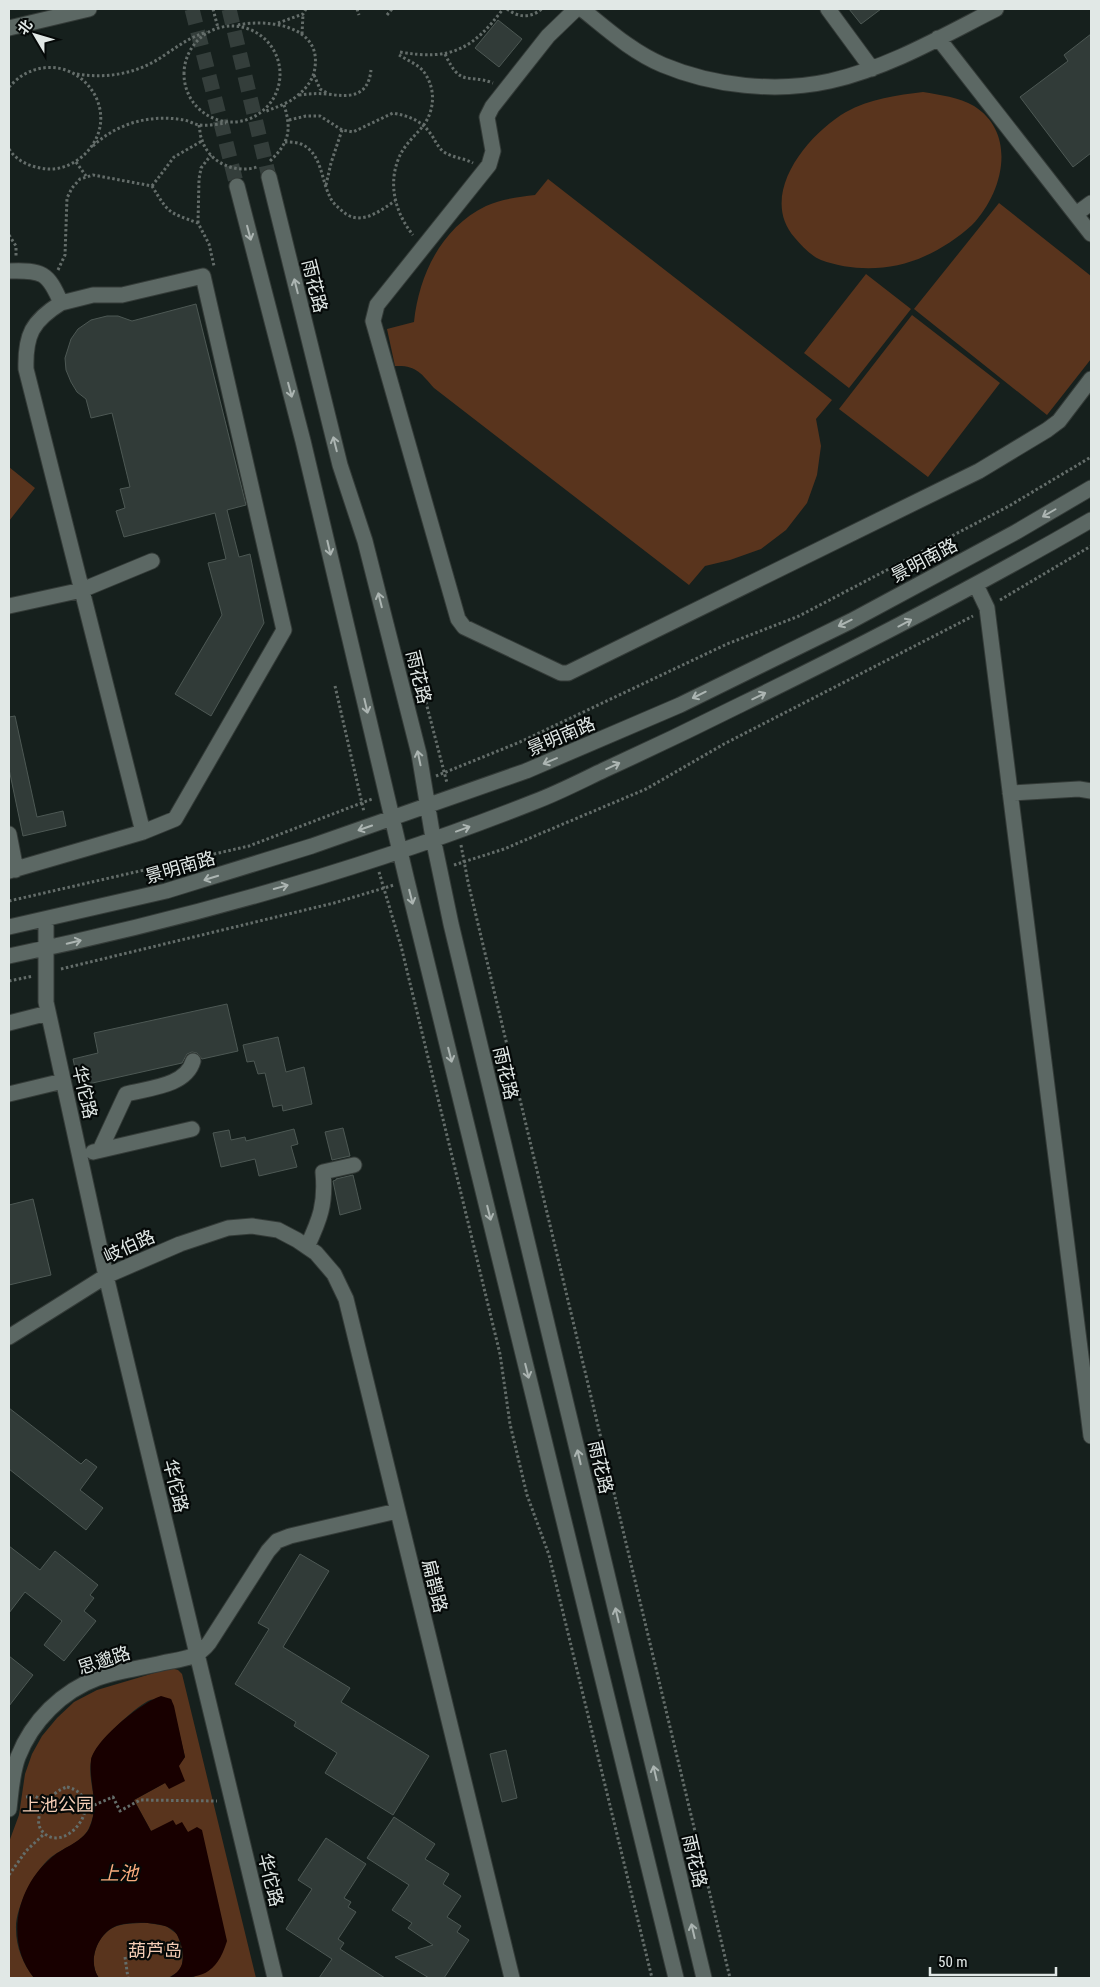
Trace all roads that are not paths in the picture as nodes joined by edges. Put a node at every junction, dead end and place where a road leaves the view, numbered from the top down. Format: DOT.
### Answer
graph roads {
  1 [pos="89,9"];
  2 [pos="576,9"];
  3 [pos="582,9"];
  4 [pos="828,9"];
  5 [pos="996,9"];
  6 [pos="9,28"];
  7 [pos="938,38"];
  8 [pos="872,69"];
  9 [pos="269,178"];
  10 [pos="237,186"];
  11 [pos="1091,203"];
  12 [pos="1076,214"];
  13 [pos="1091,234"];
  14 [pos="9,271"];
  15 [pos="61,303"];
  16 [pos="1091,379"];
  17 [pos="1091,488"];
  18 [pos="1091,520"];
  19 [pos="152,561"];
  20 [pos="976,585"];
  21 [pos="82,590"];
  22 [pos="9,606"];
  23 [pos="1091,790"];
  24 [pos="1010,793"];
  25 [pos="428,806"];
  26 [pos="393,818"];
  27 [pos="143,832"];
  28 [pos="9,834"];
  29 [pos="433,838"];
  30 [pos="400,850"];
  31 [pos="12,870"];
  32 [pos="46,920"];
  33 [pos="9,927"];
  34 [pos="46,948"];
  35 [pos="9,956"];
  36 [pos="47,1008"];
  37 [pos="9,1023"];
  38 [pos="193,1061"];
  39 [pos="63,1081"];
  40 [pos="9,1094"];
  41 [pos="192,1129"];
  42 [pos="100,1150"];
  43 [pos="79,1155"];
  44 [pos="354,1165"];
  45 [pos="278,1230"];
  46 [pos="307,1247"];
  47 [pos="106,1276"];
  48 [pos="9,1337"];
  49 [pos="1091,1436"];
  50 [pos="397,1511"];
  51 [pos="197,1655"];
  52 [pos="9,1800"];
  53 [pos="275,1978"];
  54 [pos="512,1978"];
  55 [pos="676,1978"];
  56 [pos="704,1978"];
  1 -- 6 [label="street"];
  2 -- 16 [label="street"];
  3 -- 8 [label="street"];
  4 -- 8 [label="street"];
  5 -- 7 [label="street"];
  7 -- 8 [label="street"];
  7 -- 12 [label="street"];
  25 -- 9 [label="street, 雨花路, one-way"];
  10 -- 26 [label="street, one-way"];
  11 -- 12 [label="street"];
  12 -- 13 [label="street"];
  14 -- 15 [label="street"];
  15 -- 21 [label="street"];
  15 -- 27 [label="street"];
  17 -- 25 [label="street, 景明南路, one-way"];
  18 -- 20 [label="street"];
  19 -- 21 [label="street"];
  20 -- 24 [label="street"];
  29 -- 20 [label="street, one-way"];
  21 -- 22 [label="street"];
  21 -- 27 [label="street"];
  23 -- 24 [label="street"];
  24 -- 49 [label="street"];
  25 -- 26 [label="street, 景明南路"];
  25 -- 29 [label="street, 雨花路"];
  26 -- 30 [label="street"];
  26 -- 32 [label="street, 景明南路, one-way"];
  27 -- 31 [label="street"];
  28 -- 31 [label="street"];
  29 -- 30 [label="street"];
  56 -- 29 [label="street, 雨花路, one-way"];
  34 -- 30 [label="street, one-way"];
  30 -- 55 [label="street, one-way"];
  32 -- 33 [label="street, 景明南路"];
  32 -- 34 [label="street, 华佗路"];
  34 -- 35 [label="street"];
  34 -- 36 [label="street, 华佗路"];
  36 -- 37 [label="street"];
  36 -- 39 [label="street, 华佗路"];
  38 -- 42 [label="street"];
  39 -- 40 [label="street"];
  39 -- 43 [label="street, 华佗路"];
  41 -- 42 [label="street"];
  42 -- 43 [label="street"];
  43 -- 47 [label="street, 华佗路"];
  44 -- 46 [label="street"];
  45 -- 46 [label="street, 扁鹊路"];
  45 -- 47 [label="street, 岐伯路"];
  46 -- 50 [label="street, 扁鹊路"];
  47 -- 48 [label="street, 岐伯路"];
  47 -- 51 [label="street, 华佗路"];
  50 -- 51 [label="street"];
  50 -- 54 [label="street, 扁鹊路"];
  51 -- 52 [label="street, 思邈路"];
  51 -- 53 [label="street, 华佗路"];
}
